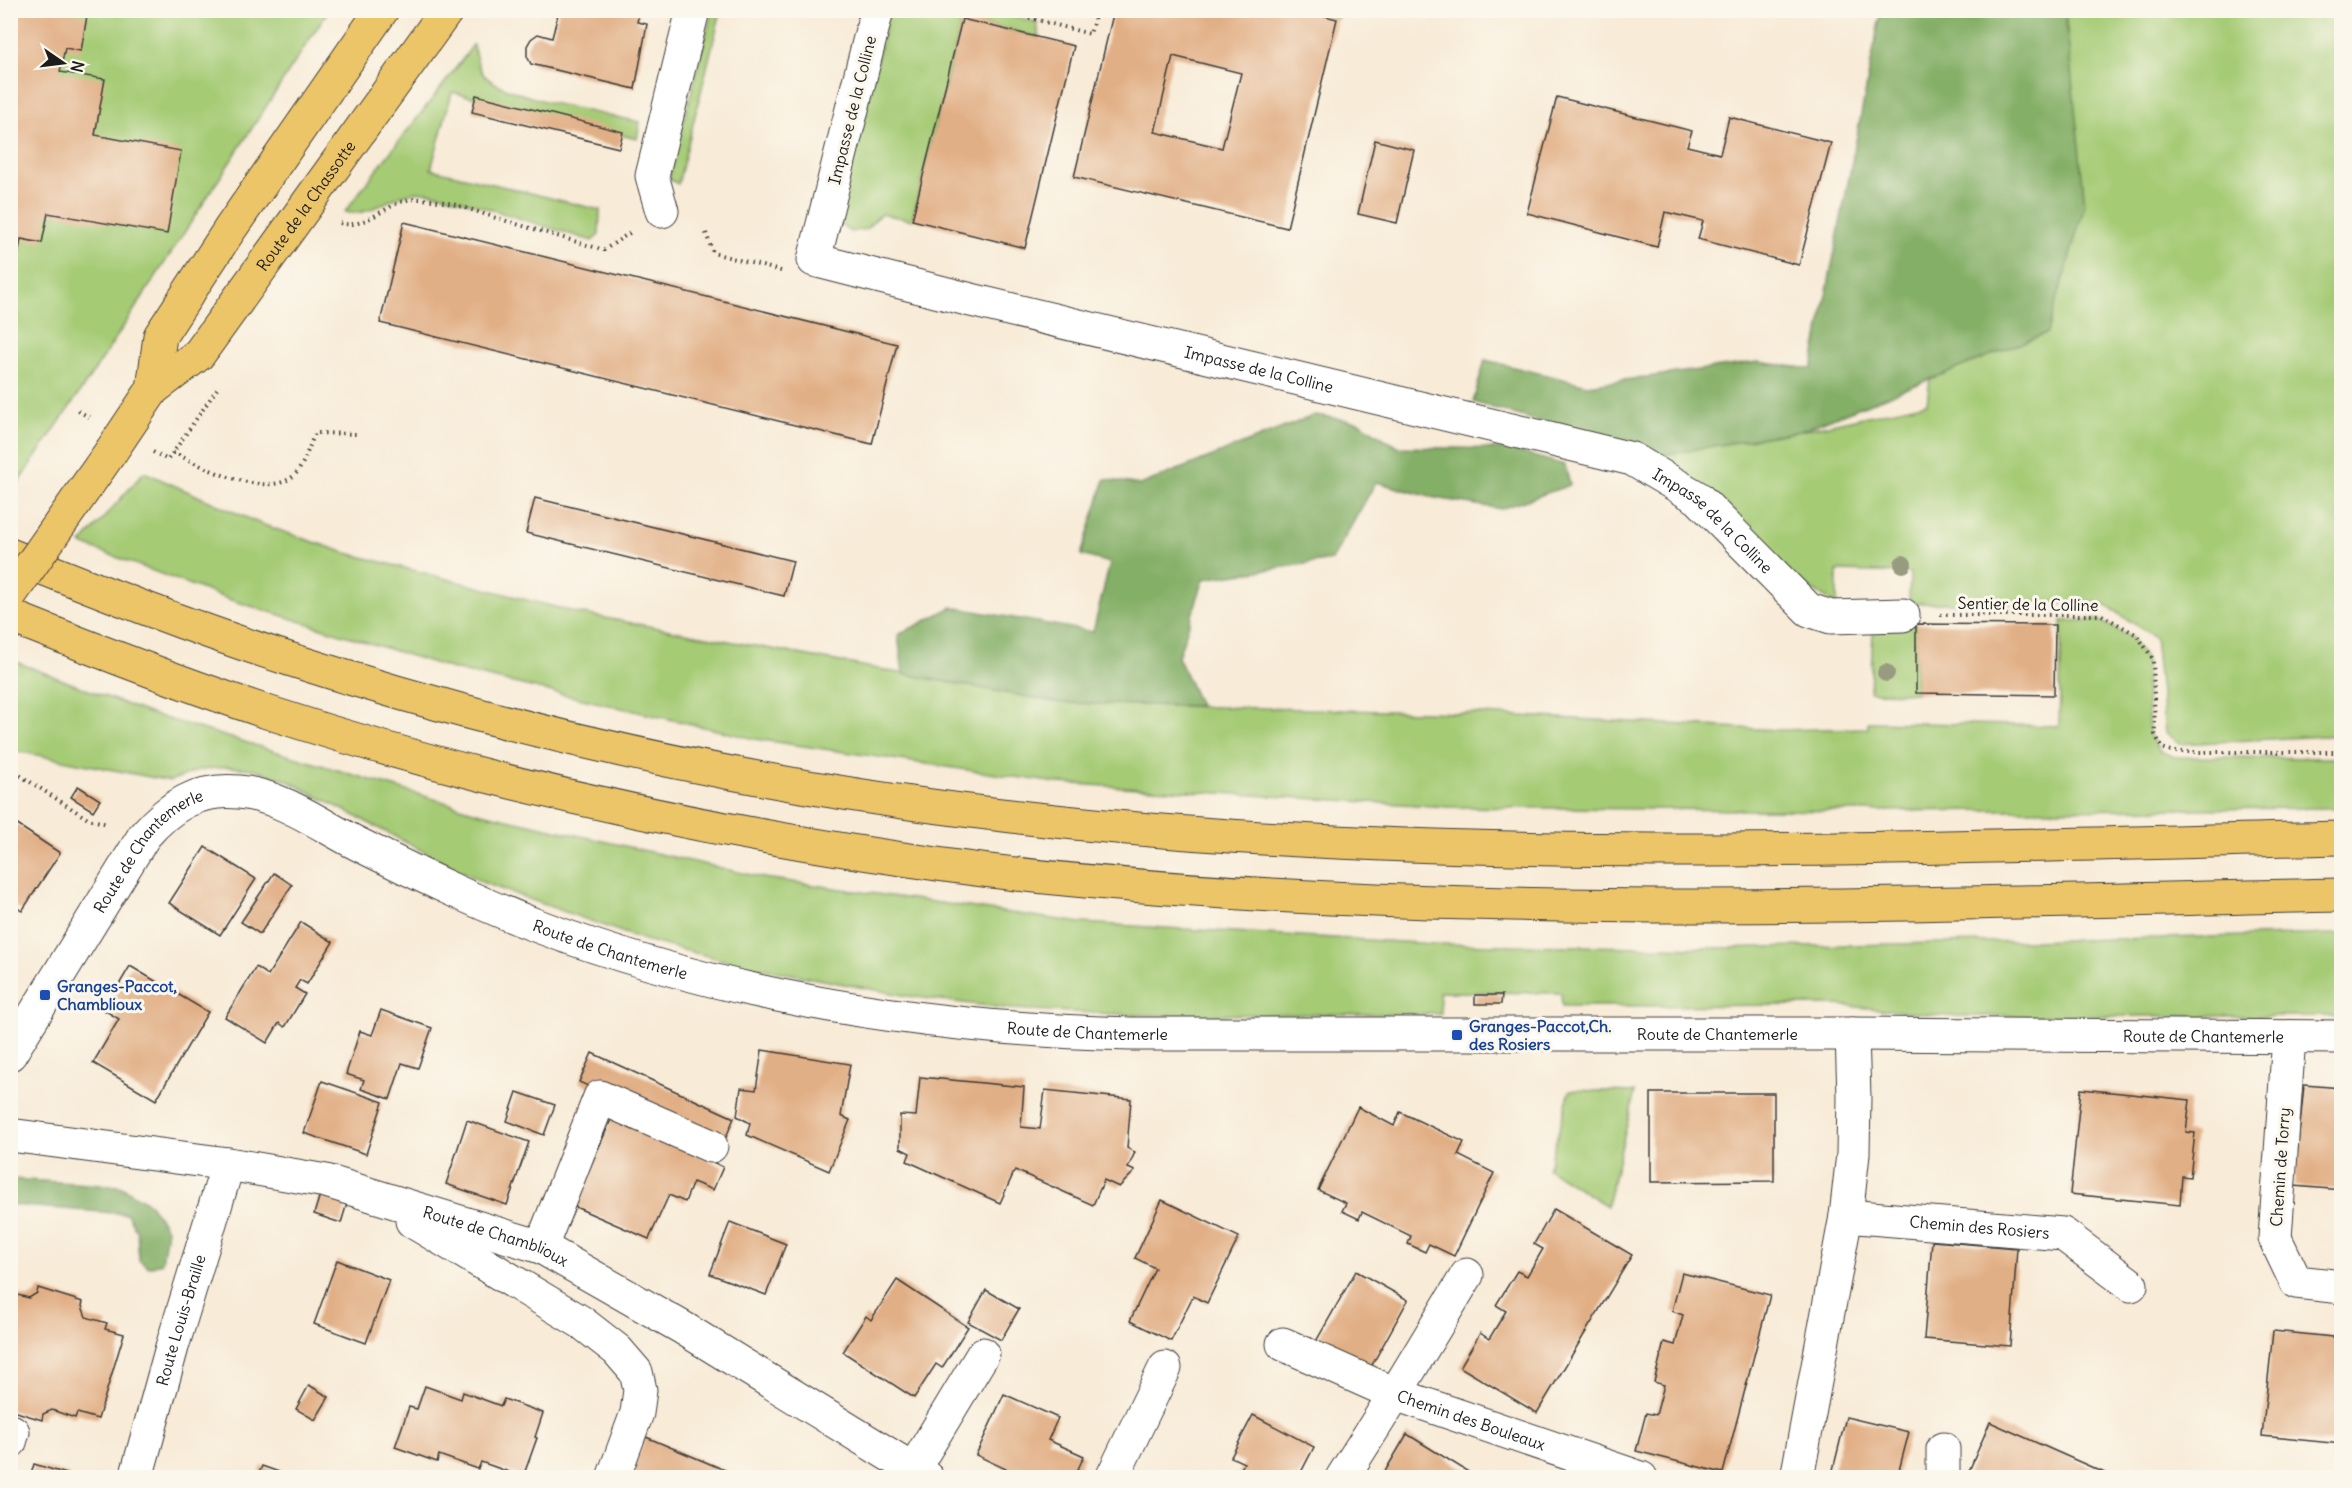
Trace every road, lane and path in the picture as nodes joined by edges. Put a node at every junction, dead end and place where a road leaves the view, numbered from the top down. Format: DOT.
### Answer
graph roads {
  1 [pos="382,10"];
  2 [pos="447,10"];
  3 [pos="693,10"];
  4 [pos="877,10"];
  5 [pos="1000,10"];
  6 [pos="1097,10"];
  7 [pos="1007,11"];
  8 [pos="662,211"];
  9 [pos="333,221"];
  10 [pos="706,233"];
  11 [pos="814,260"];
  12 [pos="153,389"];
  13 [pos="356,434"];
  14 [pos="173,452"];
  15 [pos="10,555"];
  16 [pos="10,595"];
  17 [pos="1903,615"];
  18 [pos="10,616"];
  19 [pos="2342,752"];
  20 [pos="10,769"];
  21 [pos="117,826"];
  22 [pos="2342,838"];
  23 [pos="2342,895"];
  24 [pos="1852,1034"];
  25 [pos="15,1036"];
  26 [pos="2289,1037"];
  27 [pos="2342,1037"];
  28 [pos="10,1135"];
  29 [pos="711,1146"];
  30 [pos="228,1164"];
  31 [pos="362,1191"];
  32 [pos="1846,1215"];
  33 [pos="541,1247"];
  34 [pos="1467,1275"];
  35 [pos="2131,1285"];
  36 [pos="2342,1287"];
  37 [pos="1283,1344"];
  38 [pos="983,1354"];
  39 [pos="1165,1368"];
  40 [pos="1395,1394"];
  41 [pos="920,1474"];
  42 [pos="136,1478"];
  43 [pos="613,1478"];
  44 [pos="1112,1478"];
  45 [pos="1342,1478"];
  46 [pos="1641,1478"];
  47 [pos="1797,1478"];
  1 -- 12 [label="main road, Route de la Chassotte"];
  2 -- 12 [label="main road, Route de la Chassotte"];
  3 -- 8 [label="street"];
  4 -- 11 [label="street, Impasse de la Colline"];
  5 -- 7 [label="path"];
  6 -- 7 [label="path"];
  8 -- 9 [label="path"];
  10 -- 11 [label="path"];
  11 -- 17 [label="street, Impasse de la Colline"];
  12 -- 16 [label="main road, Route de la Chassotte, bridge"];
  13 -- 14 [label="path"];
  15 -- 22 [label="main road"];
  17 -- 19 [label="path, Sentier de la Colline"];
  18 -- 23 [label="main road"];
  20 -- 21 [label="path"];
  24 -- 25 [label="street, Route de Chantemerle"];
  24 -- 26 [label="street, Route de Chantemerle"];
  24 -- 32 [label="street"];
  26 -- 27 [label="street, Route de Chantemerle"];
  26 -- 36 [label="street, Chemin de Torry"];
  28 -- 30 [label="street, Route de Chamblioux"];
  29 -- 33 [label="street"];
  30 -- 31 [label="street, Route de Chamblioux"];
  30 -- 42 [label="street, Route Louis-Braille"];
  31 -- 33 [label="street, Route de Chamblioux"];
  31 -- 43 [label="street"];
  32 -- 35 [label="street, Chemin des Rosiers"];
  32 -- 47 [label="street"];
  33 -- 41 [label="street, Route de Chamblioux"];
  34 -- 40 [label="street"];
  37 -- 40 [label="street"];
  38 -- 41 [label="street"];
  39 -- 44 [label="street"];
  40 -- 45 [label="street, Chemin des Bouleaux"];
  40 -- 46 [label="street, Chemin des Bouleaux"];
}
